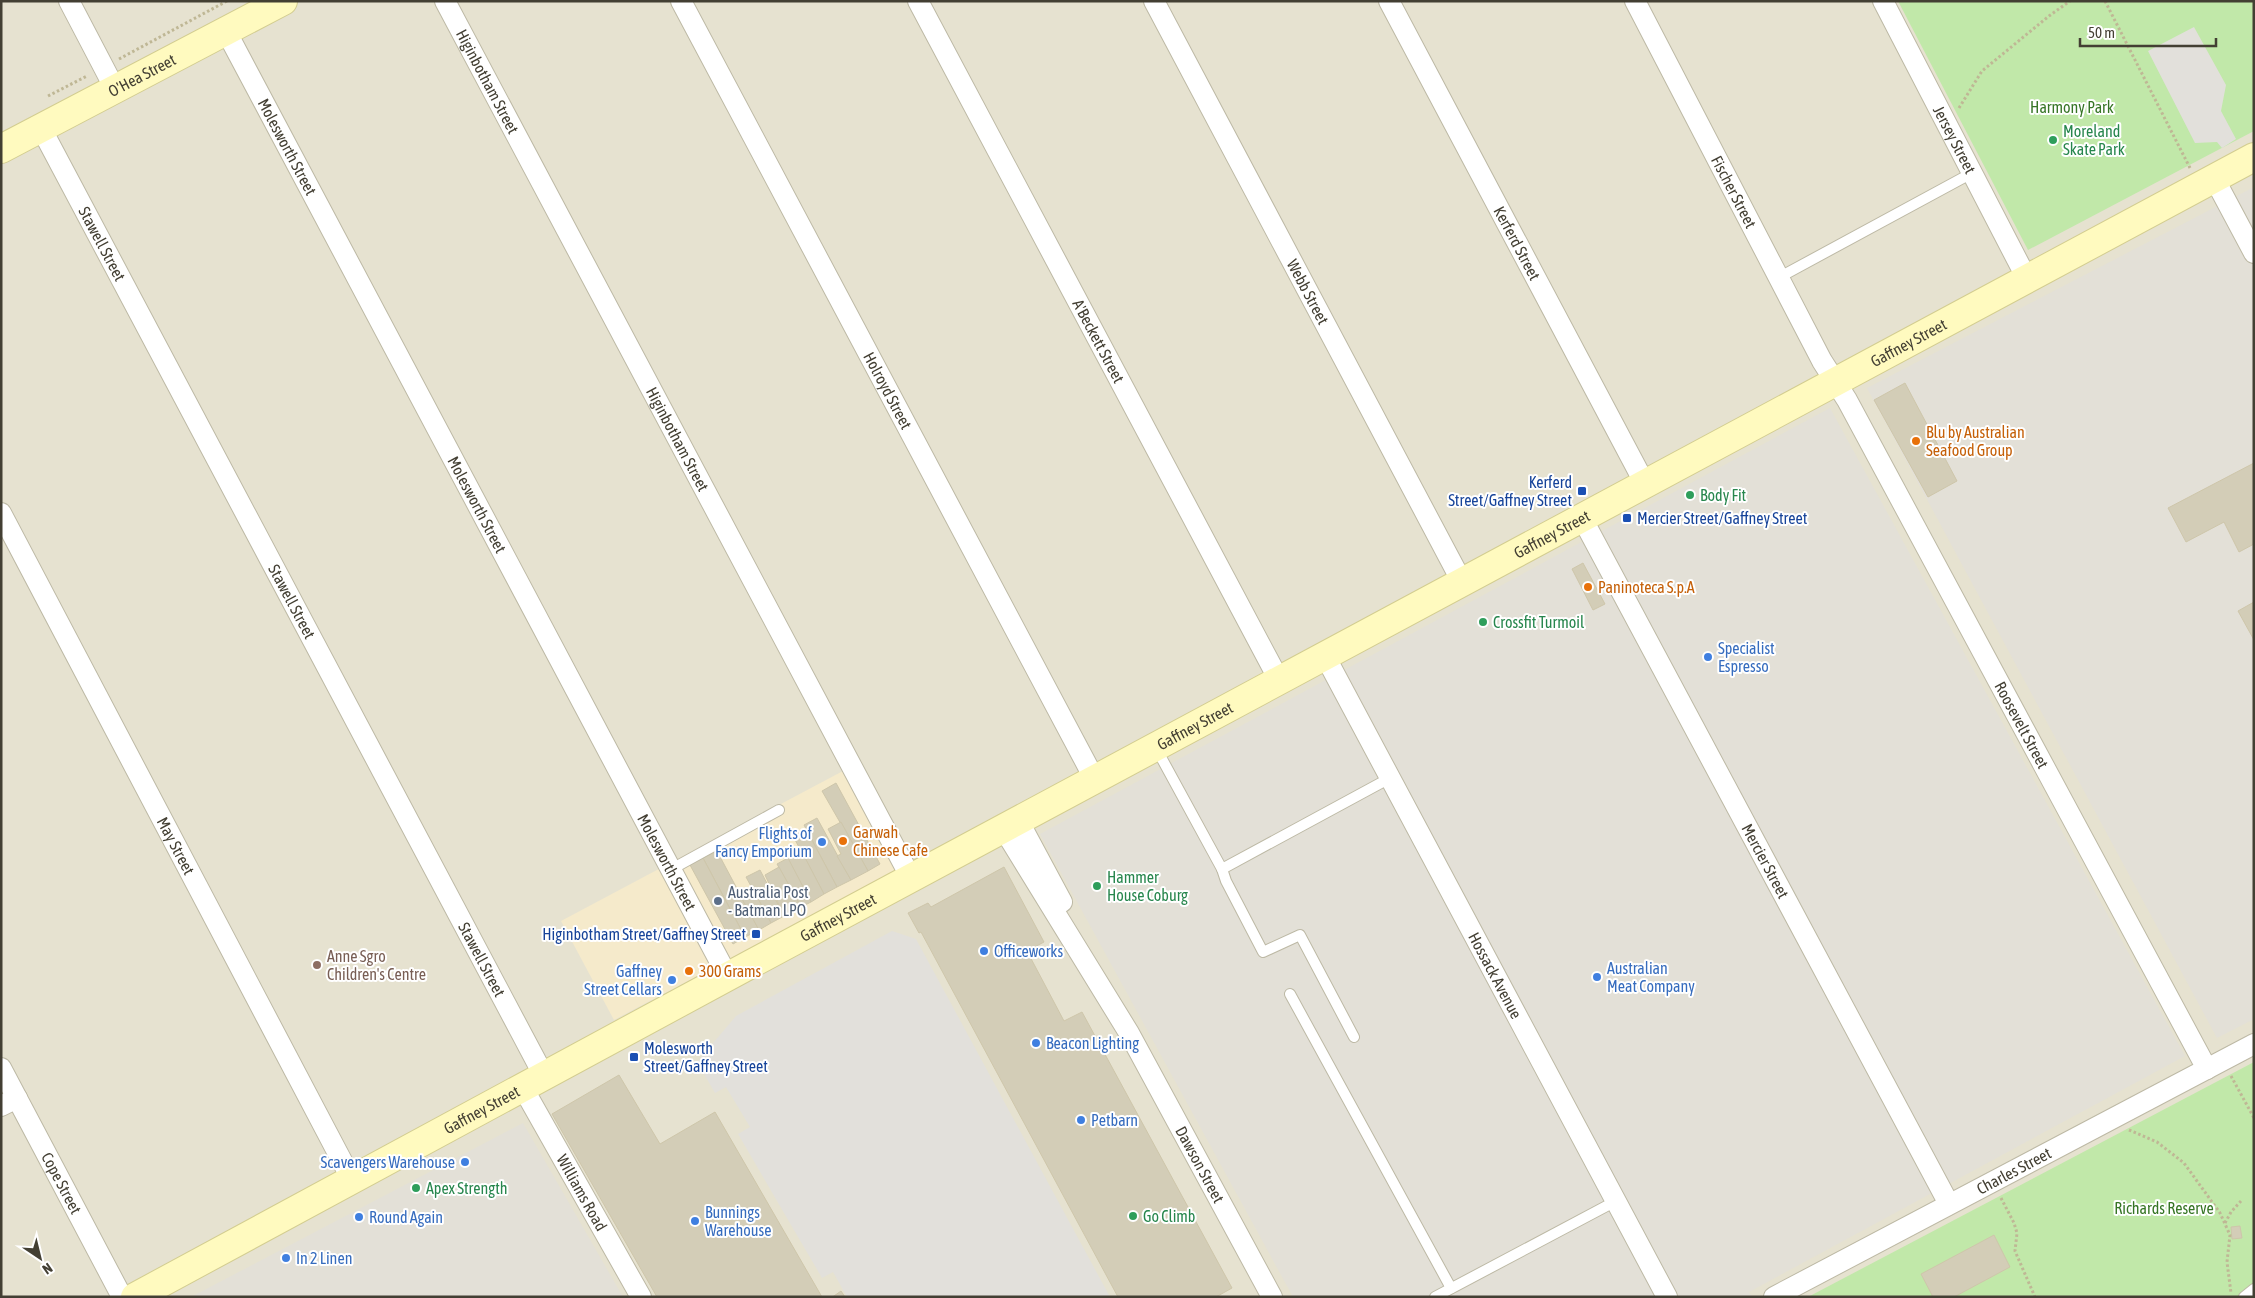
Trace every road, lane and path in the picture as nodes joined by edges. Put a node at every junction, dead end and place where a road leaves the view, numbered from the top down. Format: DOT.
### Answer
graph roads {
  1 [pos="69,1"];
  2 [pos="283,1"];
  3 [pos="444,1"];
  4 [pos="681,1"];
  5 [pos="918,1"];
  6 [pos="1154,1"];
  7 [pos="1389,1"];
  8 [pos="1635,1"];
  9 [pos="1882,1"];
  10 [pos="2070,1"];
  11 [pos="2105,1"];
  12 [pos="226,31"];
  13 [pos="115,89"];
  14 [pos="1954,116"];
  15 [pos="41,128"];
  16 [pos="1,149"];
  17 [pos="2254,157"];
  18 [pos="1972,173"];
  19 [pos="2206,182"];
  20 [pos="2254,253"];
  21 [pos="1778,278"];
  22 [pos="2027,279"];
  23 [pos="1835,382"];
  24 [pos="1645,484"];
  25 [pos="1,513"];
  26 [pos="1582,518"];
  27 [pos="1462,582"];
  28 [pos="1325,656"];
  29 [pos="1279,680"];
  30 [pos="1156,747"];
  31 [pos="1390,778"];
  32 [pos="1095,780"];
  33 [pos="779,810"];
  34 [pos="1010,824"];
  35 [pos="1222,869"];
  36 [pos="670,870"];
  37 [pos="911,878"];
  38 [pos="728,978"];
  39 [pos="1290,994"];
  40 [pos="1354,1037"];
  41 [pos="2254,1044"];
  42 [pos="2215,1065"];
  43 [pos="1,1068"];
  44 [pos="534,1082"];
  45 [pos="9,1102"];
  46 [pos="2254,1118"];
  47 [pos="2108,1119"];
  48 [pos="352,1180"];
  49 [pos="1998,1192"];
  50 [pos="1616,1201"];
  51 [pos="2241,1201"];
  52 [pos="1949,1204"];
  53 [pos="2225,1223"];
  54 [pos="1451,1288"];
  55 [pos="2254,1289"];
  56 [pos="122,1297"];
  57 [pos="135,1297"];
  58 [pos="641,1297"];
  59 [pos="1272,1297"];
  60 [pos="1435,1297"];
  61 [pos="1667,1297"];
  62 [pos="1774,1297"];
  63 [pos="2035,1297"];
  64 [pos="2231,1297"];
  65 [pos="2244,1297"];
  1 -- 13 [label="street"];
  2 -- 12 [label="main road, O'Hea Street"];
  3 -- 37 [label="street, Higinbotham Street"];
  4 -- 32 [label="street, Holroyd Street"];
  5 -- 29 [label="street, A'Beckett Street"];
  6 -- 27 [label="street, Webb Street"];
  7 -- 24 [label="street, Kerferd Street"];
  8 -- 21 [label="street, Fischer Street"];
  9 -- 18 [label="street, Jersey Street"];
  10 -- 14 [label="path"];
  11 -- 19 [label="path"];
  12 -- 13 [label="main road, O'Hea Street"];
  12 -- 36 [label="street, Molesworth Street"];
  13 -- 15 [label="main road, O'Hea Street"];
  15 -- 16 [label="main road, O'Hea Street"];
  15 -- 44 [label="street, Stawell Street"];
  17 -- 19 [label="main road, Gaffney Street"];
  18 -- 21 [label="lane"];
  18 -- 22 [label="street, Jersey Street"];
  19 -- 20 [label="street"];
  19 -- 22 [label="main road, Gaffney Street"];
  21 -- 23 [label="street, Fischer Street"];
  22 -- 23 [label="main road, Gaffney Street"];
  23 -- 24 [label="main road, Gaffney Street"];
  23 -- 42 [label="street, Roosevelt Street"];
  24 -- 26 [label="main road, Gaffney Street"];
  25 -- 48 [label="street, May Street"];
  26 -- 27 [label="main road, Gaffney Street"];
  26 -- 52 [label="street, Mercier Street"];
  27 -- 28 [label="main road, Gaffney Street"];
  28 -- 29 [label="main road, Gaffney Street"];
  28 -- 31 [label="street, Hossack Avenue"];
  29 -- 30 [label="main road, Gaffney Street"];
  30 -- 32 [label="main road, Gaffney Street"];
  30 -- 35 [label="lane"];
  31 -- 35 [label="lane"];
  31 -- 50 [label="street, Hossack Avenue"];
  32 -- 34 [label="main road, Gaffney Street"];
  33 -- 36 [label="lane"];
  34 -- 37 [label="main road, Gaffney Street"];
  34 -- 59 [label="street, Dawson Street"];
  35 -- 40 [label="lane"];
  36 -- 38 [label="street, Molesworth Street"];
  37 -- 38 [label="main road, Gaffney Street"];
  38 -- 44 [label="main road, Gaffney Street"];
  39 -- 54 [label="lane"];
  41 -- 42 [label="street, Charles Street"];
  42 -- 46 [label="path"];
  42 -- 47 [label="street, Charles Street"];
  43 -- 45 [label="street, Cope Street"];
  44 -- 48 [label="main road, Gaffney Street"];
  44 -- 58 [label="street, Williams Road"];
  45 -- 56 [label="street, Cope Street"];
  47 -- 52 [label="street, Charles Street"];
  47 -- 53 [label="path"];
  48 -- 57 [label="main road, Gaffney Street"];
  49 -- 63 [label="path"];
  50 -- 54 [label="lane"];
  50 -- 61 [label="street, Hossack Avenue"];
  51 -- 53 [label="path"];
  52 -- 62 [label="street, Charles Street"];
  53 -- 64 [label="path"];
  54 -- 60 [label="lane"];
  55 -- 65 [label="lane"];
}
